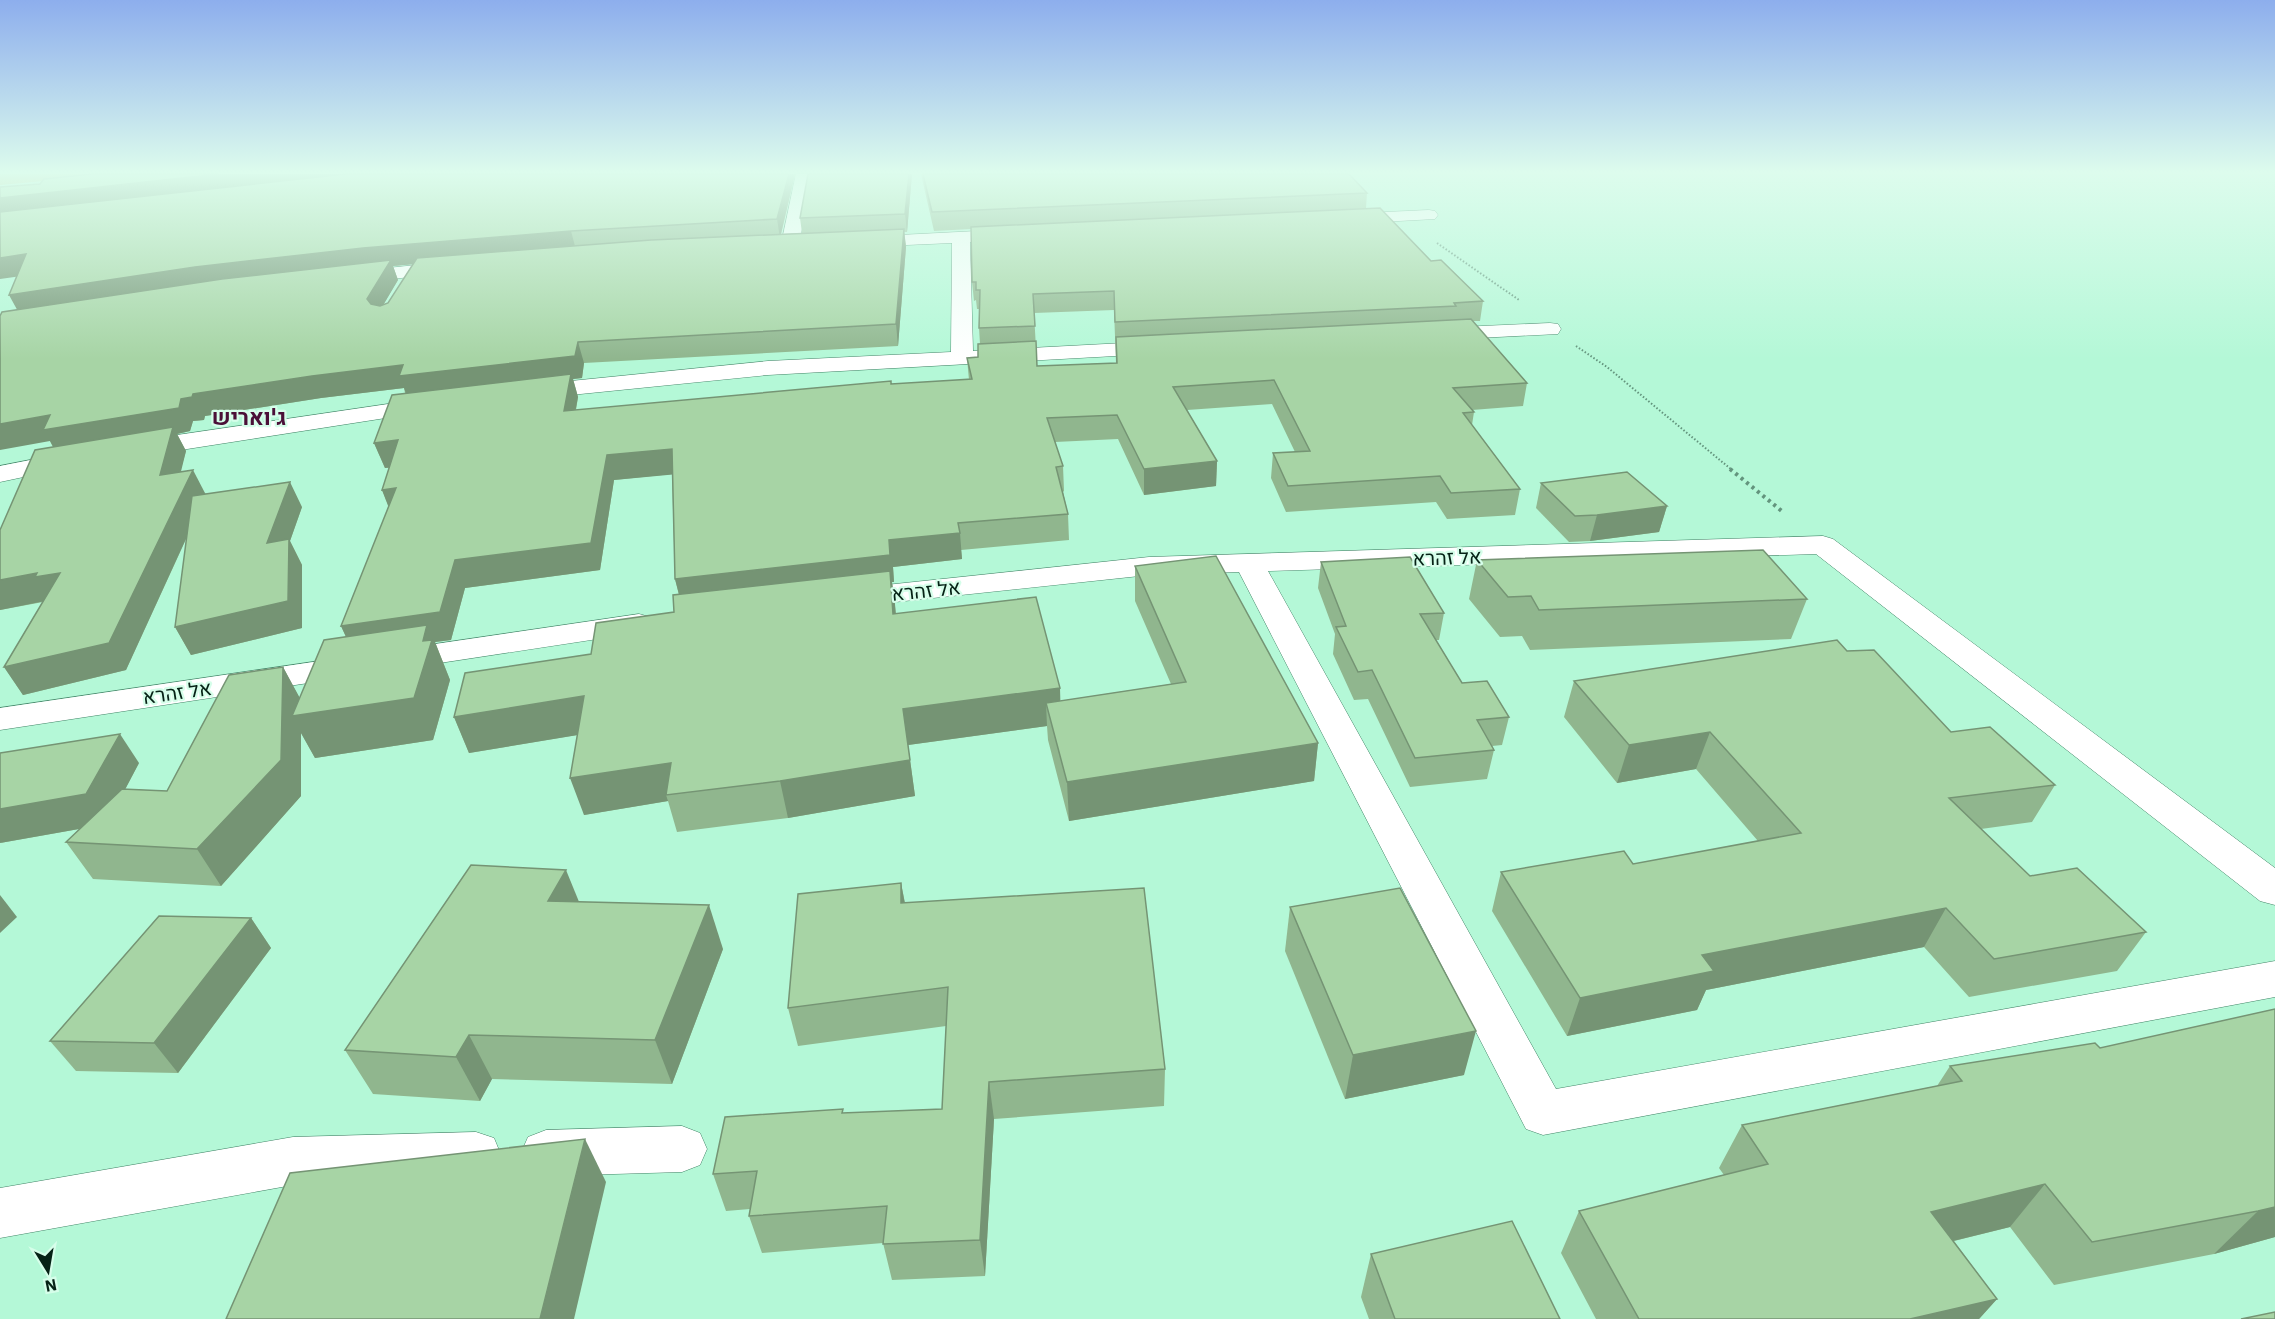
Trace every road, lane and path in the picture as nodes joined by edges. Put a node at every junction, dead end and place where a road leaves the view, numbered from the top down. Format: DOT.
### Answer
graph roads {
  1 [pos="792,236"];
  2 [pos="994,236"];
  3 [pos="1424,236"];
  4 [pos="961,237"];
  5 [pos="847,242"];
  6 [pos="813,244"];
  7 [pos="790,245"];
  8 [pos="768,246"];
  9 [pos="476,265"];
  10 [pos="416,270"];
  11 [pos="335,279"];
  12 [pos="404,290"];
  13 [pos="1550,329"];
  14 [pos="1421,335"];
  15 [pos="1185,347"];
  16 [pos="962,358"];
  17 [pos="512,394"];
  18 [pos="453,402"];
  19 [pos="111,453"];
  20 [pos="87,457"];
  21 [pos="0,474"];
  22 [pos="1823,545"];
  23 [pos="1249,563"];
  24 [pos="818,601"];
  25 [pos="664,620"];
  26 [pos="0,719"];
  27 [pos="2275,890"];
  28 [pos="2275,979"];
  29 [pos="682,1149"];
  30 [pos="0,1213"];
  1 -- 7 [label="street"];
  2 -- 4 [label="street"];
  3 -- 13 [label="path"];
  4 -- 5 [label="street"];
  4 -- 16 [label="street"];
  6 -- 7 [label="street"];
  7 -- 8 [label="street"];
  9 -- 10 [label="street"];
  10 -- 11 [label="street"];
  10 -- 12 [label="street"];
  13 -- 14 [label="street"];
  13 -- 22 [label="path"];
  15 -- 16 [label="street"];
  16 -- 17 [label="street"];
  18 -- 19 [label="street"];
  20 -- 21 [label="street"];
  22 -- 23 [label="street, אל זהרא"];
  22 -- 27 [label="street"];
  23 -- 24 [label="street, אל זהרא"];
  23 -- 28 [label="street"];
  25 -- 26 [label="street, אל זהרא"];
  29 -- 30 [label="street"];
}
